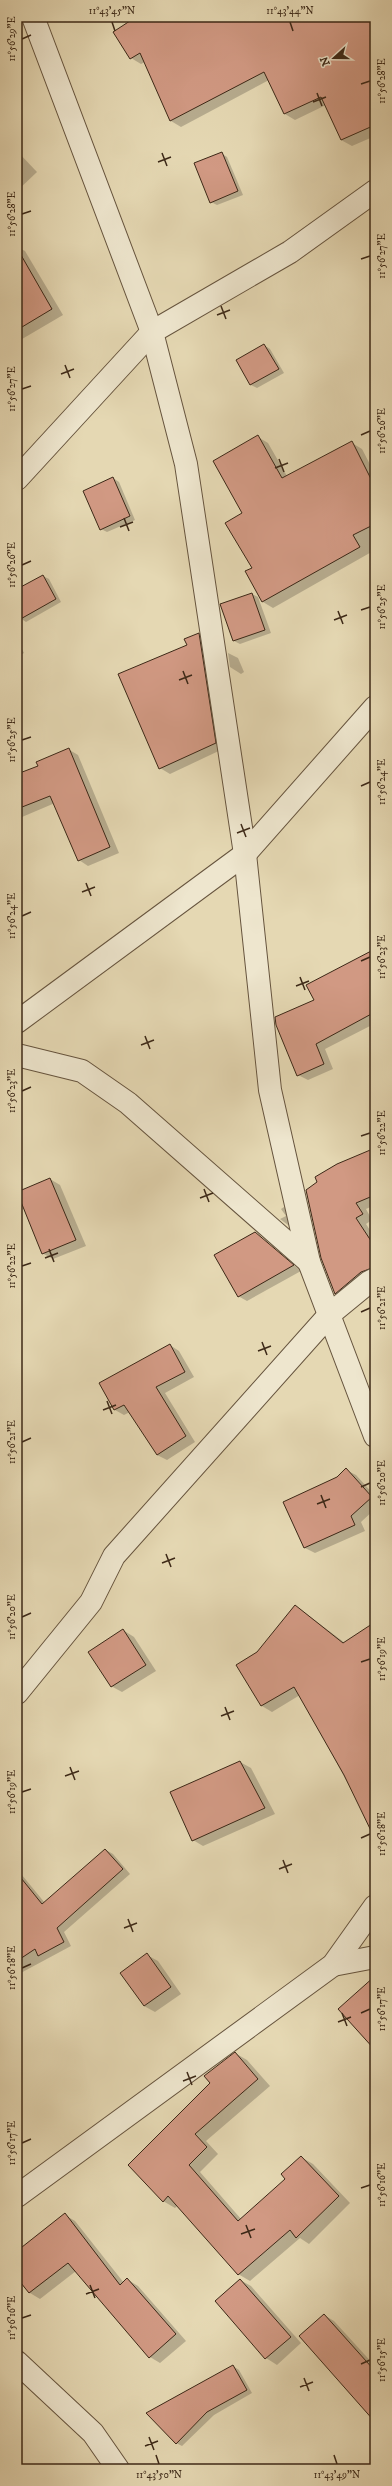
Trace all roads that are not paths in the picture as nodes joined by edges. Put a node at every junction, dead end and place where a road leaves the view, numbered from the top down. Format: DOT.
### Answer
graph roads {
  1 [pos="33,17"];
  2 [pos="375,191"];
  3 [pos="152,332"];
  4 [pos="17,479"];
  5 [pos="375,708"];
  6 [pos="245,854"];
  7 [pos="17,1022"];
  8 [pos="17,1055"];
  9 [pos="309,1262"];
  10 [pos="375,1279"];
  11 [pos="330,1314"];
  12 [pos="375,1436"];
  13 [pos="17,1693"];
  14 [pos="375,1906"];
  15 [pos="375,1957"];
  16 [pos="333,1965"];
  17 [pos="17,2196"];
  18 [pos="17,2362"];
  19 [pos="118,2469"];
  1 -- 3 [label="street"];
  2 -- 3 [label="street"];
  3 -- 4 [label="street"];
  3 -- 6 [label="street"];
  5 -- 6 [label="street"];
  6 -- 7 [label="street"];
  6 -- 9 [label="street"];
  8 -- 9 [label="street"];
  9 -- 11 [label="street"];
  10 -- 11 [label="street"];
  11 -- 12 [label="street"];
  11 -- 13 [label="street"];
  14 -- 16 [label="street"];
  15 -- 16 [label="street"];
  16 -- 17 [label="street"];
  18 -- 19 [label="street"];
}
